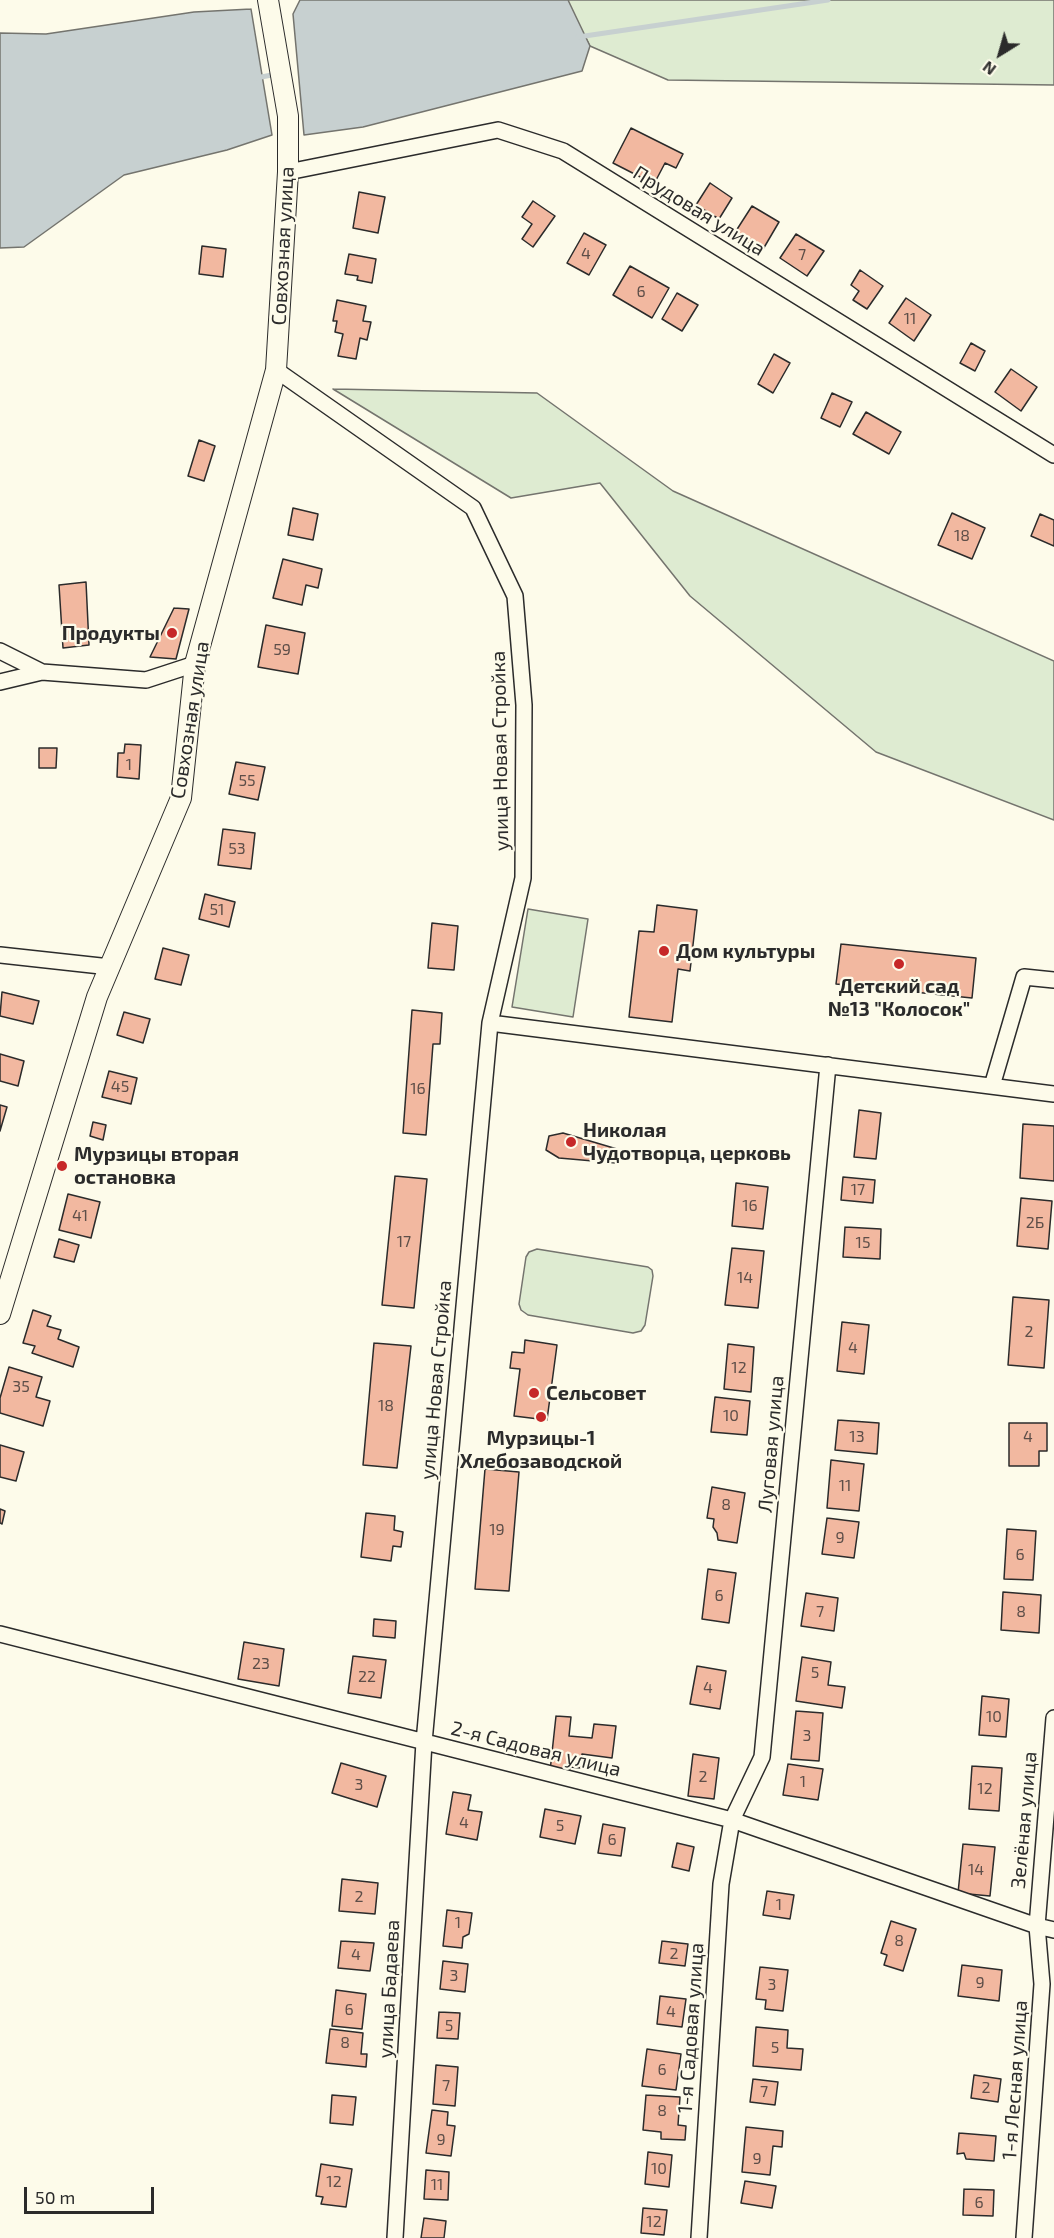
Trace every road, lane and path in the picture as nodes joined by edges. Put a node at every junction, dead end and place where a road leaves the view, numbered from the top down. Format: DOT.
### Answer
graph roads {
  1 [pos="268,0"];
  2 [pos="288,172"];
  3 [pos="276,370"];
  4 [pos="1054,454"];
  5 [pos="0,651"];
  6 [pos="195,664"];
  7 [pos="42,672"];
  8 [pos="0,682"];
  9 [pos="0,955"];
  10 [pos="110,967"];
  11 [pos="1054,980"];
  12 [pos="490,1023"];
  13 [pos="828,1065"];
  14 [pos="992,1086"];
  15 [pos="1053,1094"];
  16 [pos="0,1314"];
  17 [pos="0,1634"];
  18 [pos="1054,1718"];
  19 [pos="424,1742"];
  20 [pos="732,1820"];
  21 [pos="1036,1926"];
  22 [pos="1054,1930"];
  23 [pos="394,2238"];
  24 [pos="699,2238"];
  25 [pos="1024,2238"];
  1 -- 2 [label="street, Совхозная улица"];
  2 -- 3 [label="street, Совхозная улица"];
  2 -- 4 [label="street, Прудовая улица"];
  3 -- 6 [label="street, Совхозная улица"];
  3 -- 12 [label="street, улица Новая Стройка"];
  5 -- 7 [label="street"];
  6 -- 7 [label="street"];
  6 -- 10 [label="street, Совхозная улица"];
  7 -- 8 [label="street"];
  9 -- 10 [label="street"];
  10 -- 16 [label="street, Совхозная улица"];
  11 -- 14 [label="street"];
  12 -- 13 [label="street"];
  12 -- 19 [label="street, улица Новая Стройка"];
  13 -- 14 [label="street"];
  13 -- 20 [label="street, Луговая улица"];
  14 -- 15 [label="street"];
  17 -- 19 [label="street, 2-я Садовая улица"];
  18 -- 21 [label="street, Зелёная улица"];
  19 -- 20 [label="street, 2-я Садовая улица"];
  19 -- 23 [label="street, улица Бадаева"];
  20 -- 21 [label="street, 2-я Садовая улица"];
  20 -- 24 [label="street, 1-я Садовая улица"];
  21 -- 22 [label="street, 2-я Садовая улица"];
  21 -- 25 [label="street, 1-я Лесная улица"];
}
